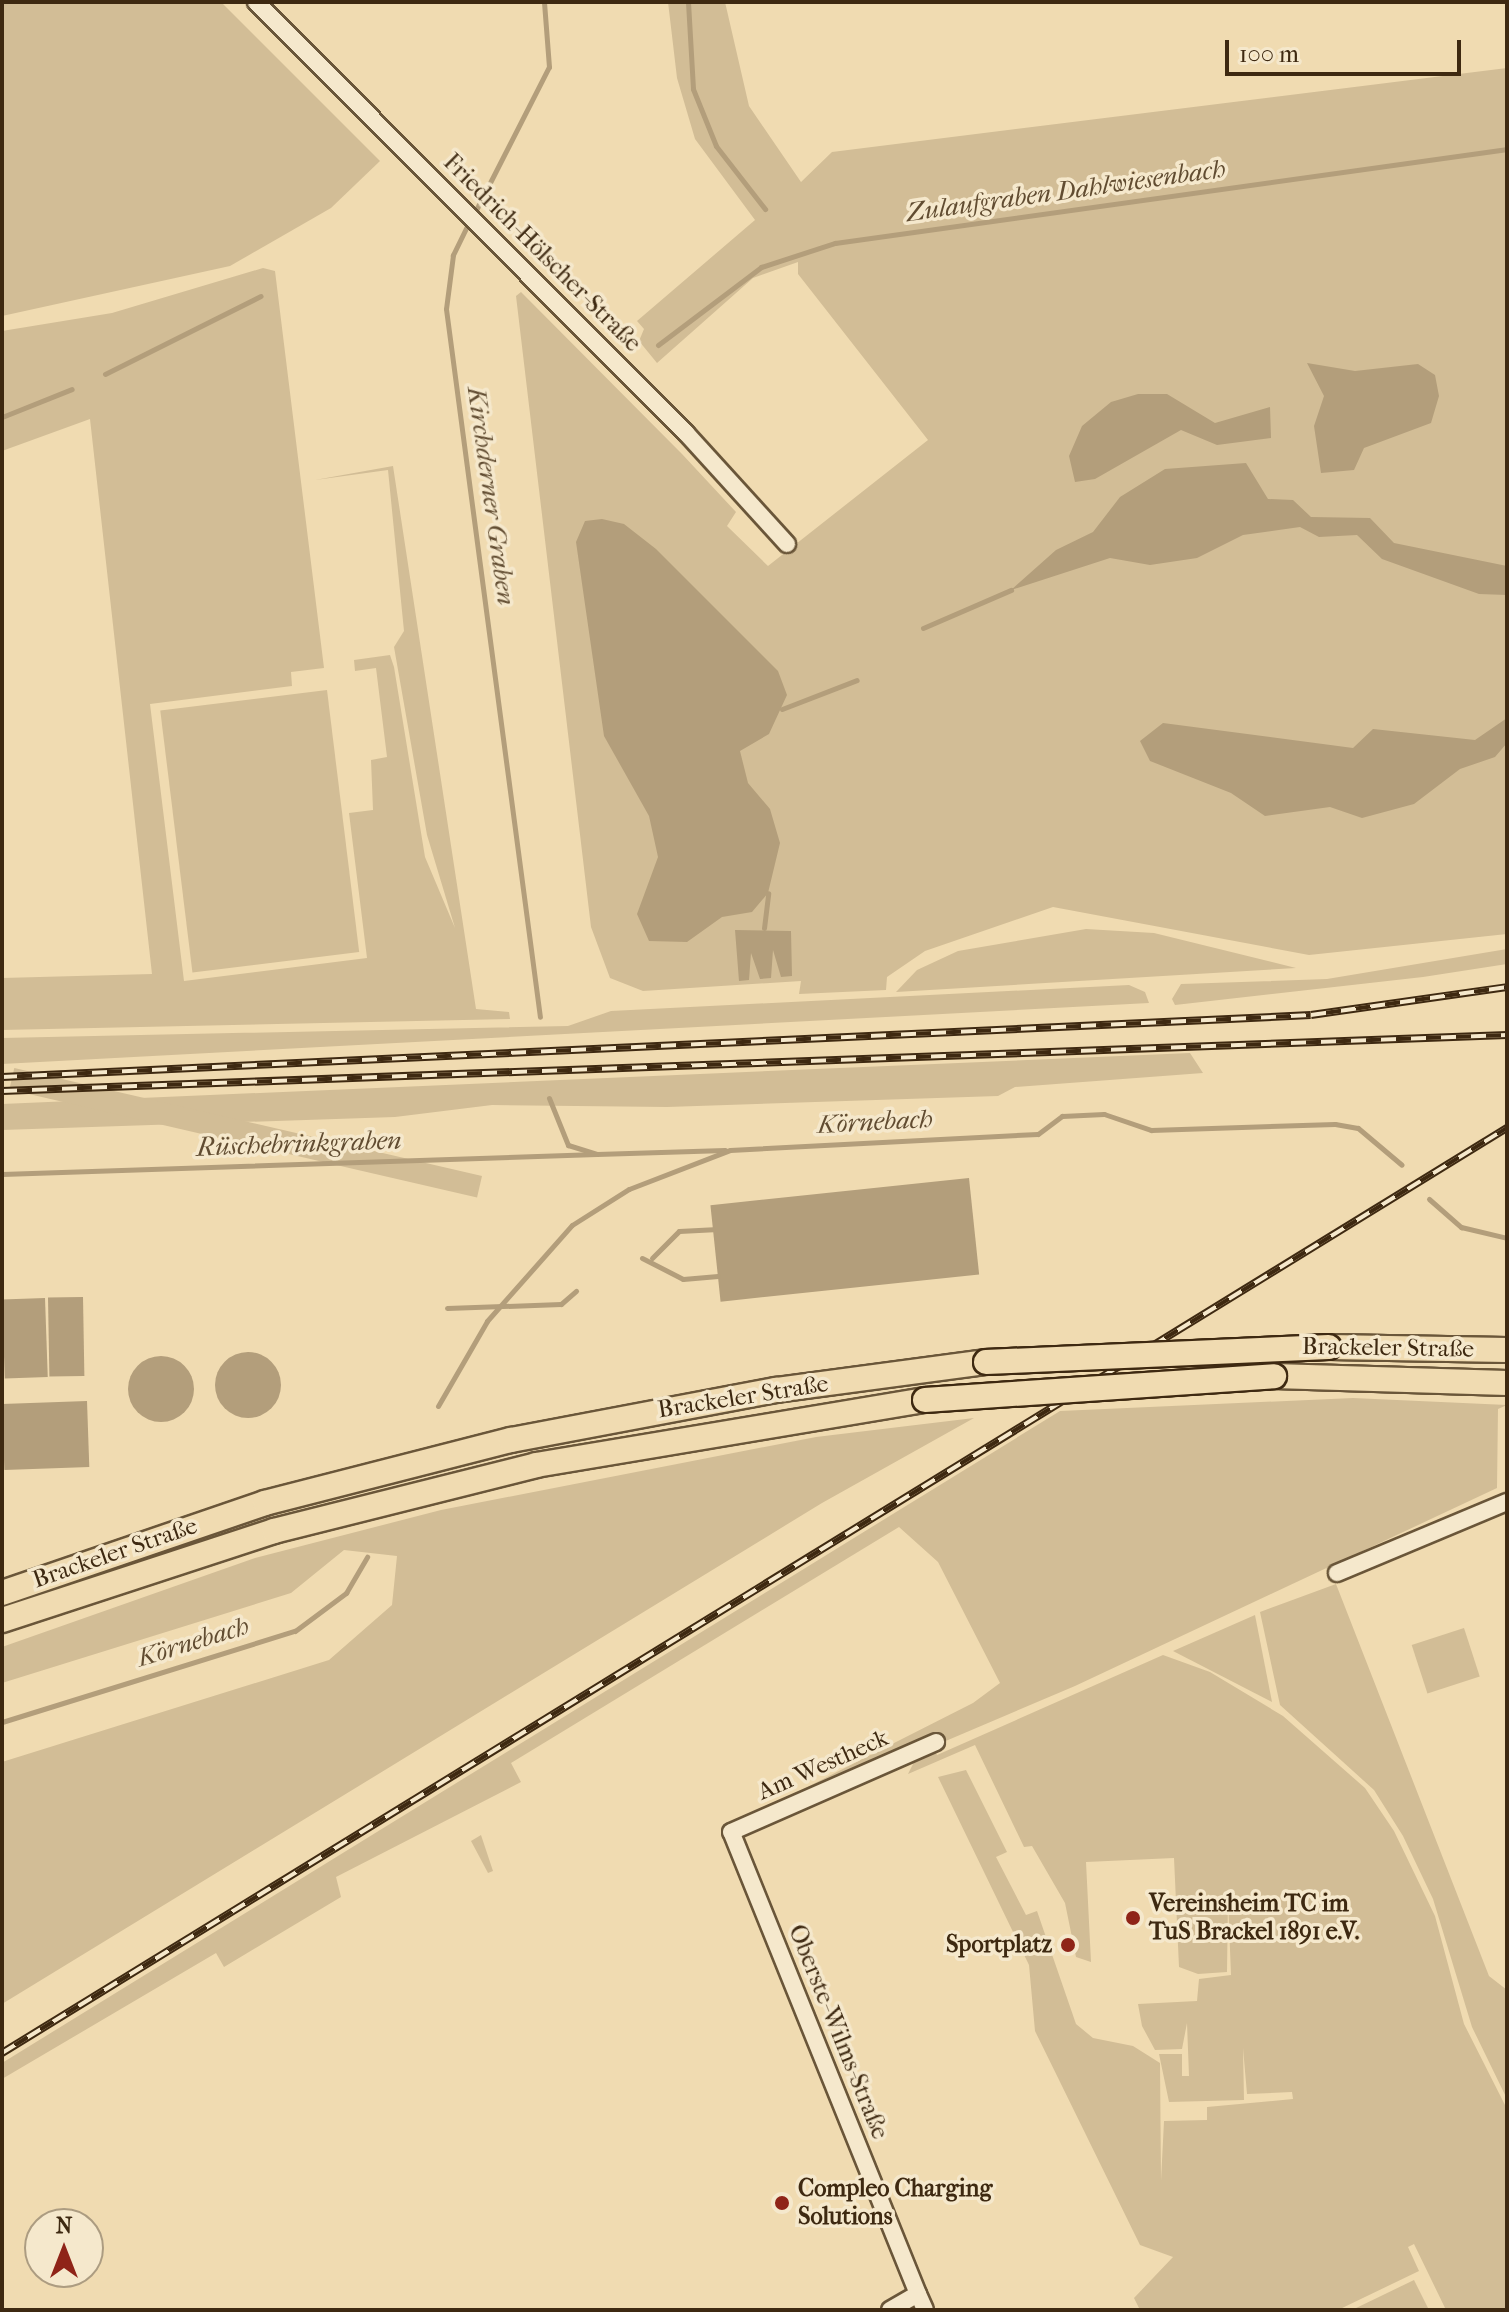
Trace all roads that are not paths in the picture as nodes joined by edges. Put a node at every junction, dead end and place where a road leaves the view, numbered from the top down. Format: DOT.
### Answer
graph roads {
  1 [pos="256,2"];
  2 [pos="787,544"];
  3 [pos="1507,1350"];
  4 [pos="1403,1377"];
  5 [pos="1507,1383"];
  6 [pos="1507,1395"];
  7 [pos="1507,1502"];
  8 [pos="1337,1573"];
  9 [pos="2,1593"];
  10 [pos="68,1597"];
  11 [pos="2,1620"];
  12 [pos="2,1629"];
  13 [pos="936,1742"];
  14 [pos="731,1832"];
  15 [pos="918,2294"];
  16 [pos="890,2310"];
  17 [pos="925,2310"];
  1 -- 2 [label="street, Friedrich-Hölscher-Straße"];
  3 -- 9 [label="highway, Brackeler Straße, bridge"];
  4 -- 5 [label="highway, Brackeler Straße"];
  4 -- 6 [label="highway"];
  4 -- 10 [label="highway, Brackeler Straße, bridge"];
  7 -- 8 [label="street"];
  10 -- 11 [label="highway, Brackeler Straße"];
  10 -- 12 [label="highway"];
  13 -- 14 [label="street, Am Westheck"];
  14 -- 15 [label="street, Oberste-Wilms-Straße"];
  15 -- 16 [label="street"];
  15 -- 17 [label="street, Oberste-Wilms-Straße"];
}
